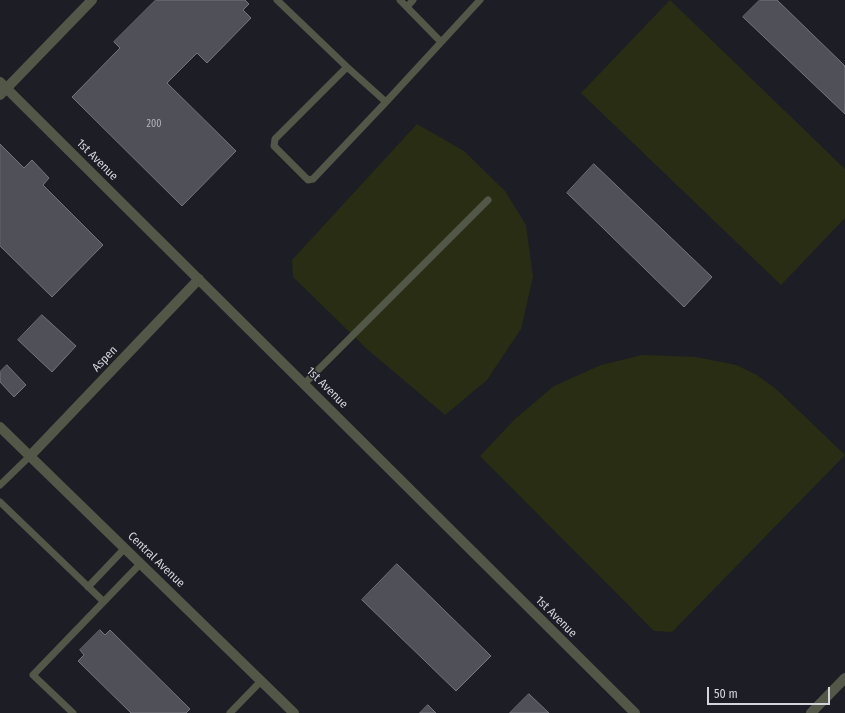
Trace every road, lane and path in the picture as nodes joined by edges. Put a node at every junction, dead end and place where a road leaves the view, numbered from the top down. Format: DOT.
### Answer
graph roads {
  1 [pos="92,0"];
  2 [pos="277,0"];
  3 [pos="400,0"];
  4 [pos="413,0"];
  5 [pos="480,0"];
  6 [pos="407,7"];
  7 [pos="441,42"];
  8 [pos="347,66"];
  9 [pos="2,88"];
  10 [pos="386,102"];
  11 [pos="488,200"];
  12 [pos="199,280"];
  13 [pos="304,384"];
  14 [pos="0,427"];
  15 [pos="30,456"];
  16 [pos="0,485"];
  17 [pos="0,502"];
  18 [pos="125,548"];
  19 [pos="141,563"];
  20 [pos="88,587"];
  21 [pos="103,602"];
  22 [pos="845,678"];
  23 [pos="261,681"];
  24 [pos="73,713"];
  25 [pos="230,713"];
  26 [pos="294,713"];
  27 [pos="635,713"];
  28 [pos="811,713"];
  1 -- 9 [label="street"];
  2 -- 8 [label="lane"];
  3 -- 6 [label="lane"];
  4 -- 6 [label="lane"];
  5 -- 7 [label="lane"];
  6 -- 7 [label="lane"];
  7 -- 10 [label="lane"];
  8 -- 10 [label="lane"];
  8 -- 10 [label="lane"];
  9 -- 12 [label="street, 1st Avenue"];
  11 -- 13 [label="lane"];
  12 -- 13 [label="street, 1st Avenue"];
  12 -- 15 [label="street, Aspen"];
  13 -- 27 [label="street, 1st Avenue"];
  14 -- 15 [label="street, Central Avenue"];
  15 -- 16 [label="lane"];
  15 -- 18 [label="street, Central Avenue"];
  17 -- 20 [label="lane"];
  18 -- 19 [label="street, Central Avenue"];
  18 -- 20 [label="lane"];
  19 -- 21 [label="lane"];
  19 -- 23 [label="street, Central Avenue"];
  20 -- 21 [label="lane"];
  21 -- 24 [label="lane"];
  22 -- 28 [label="street"];
  23 -- 25 [label="lane"];
  23 -- 26 [label="street, Central Avenue"];
}
